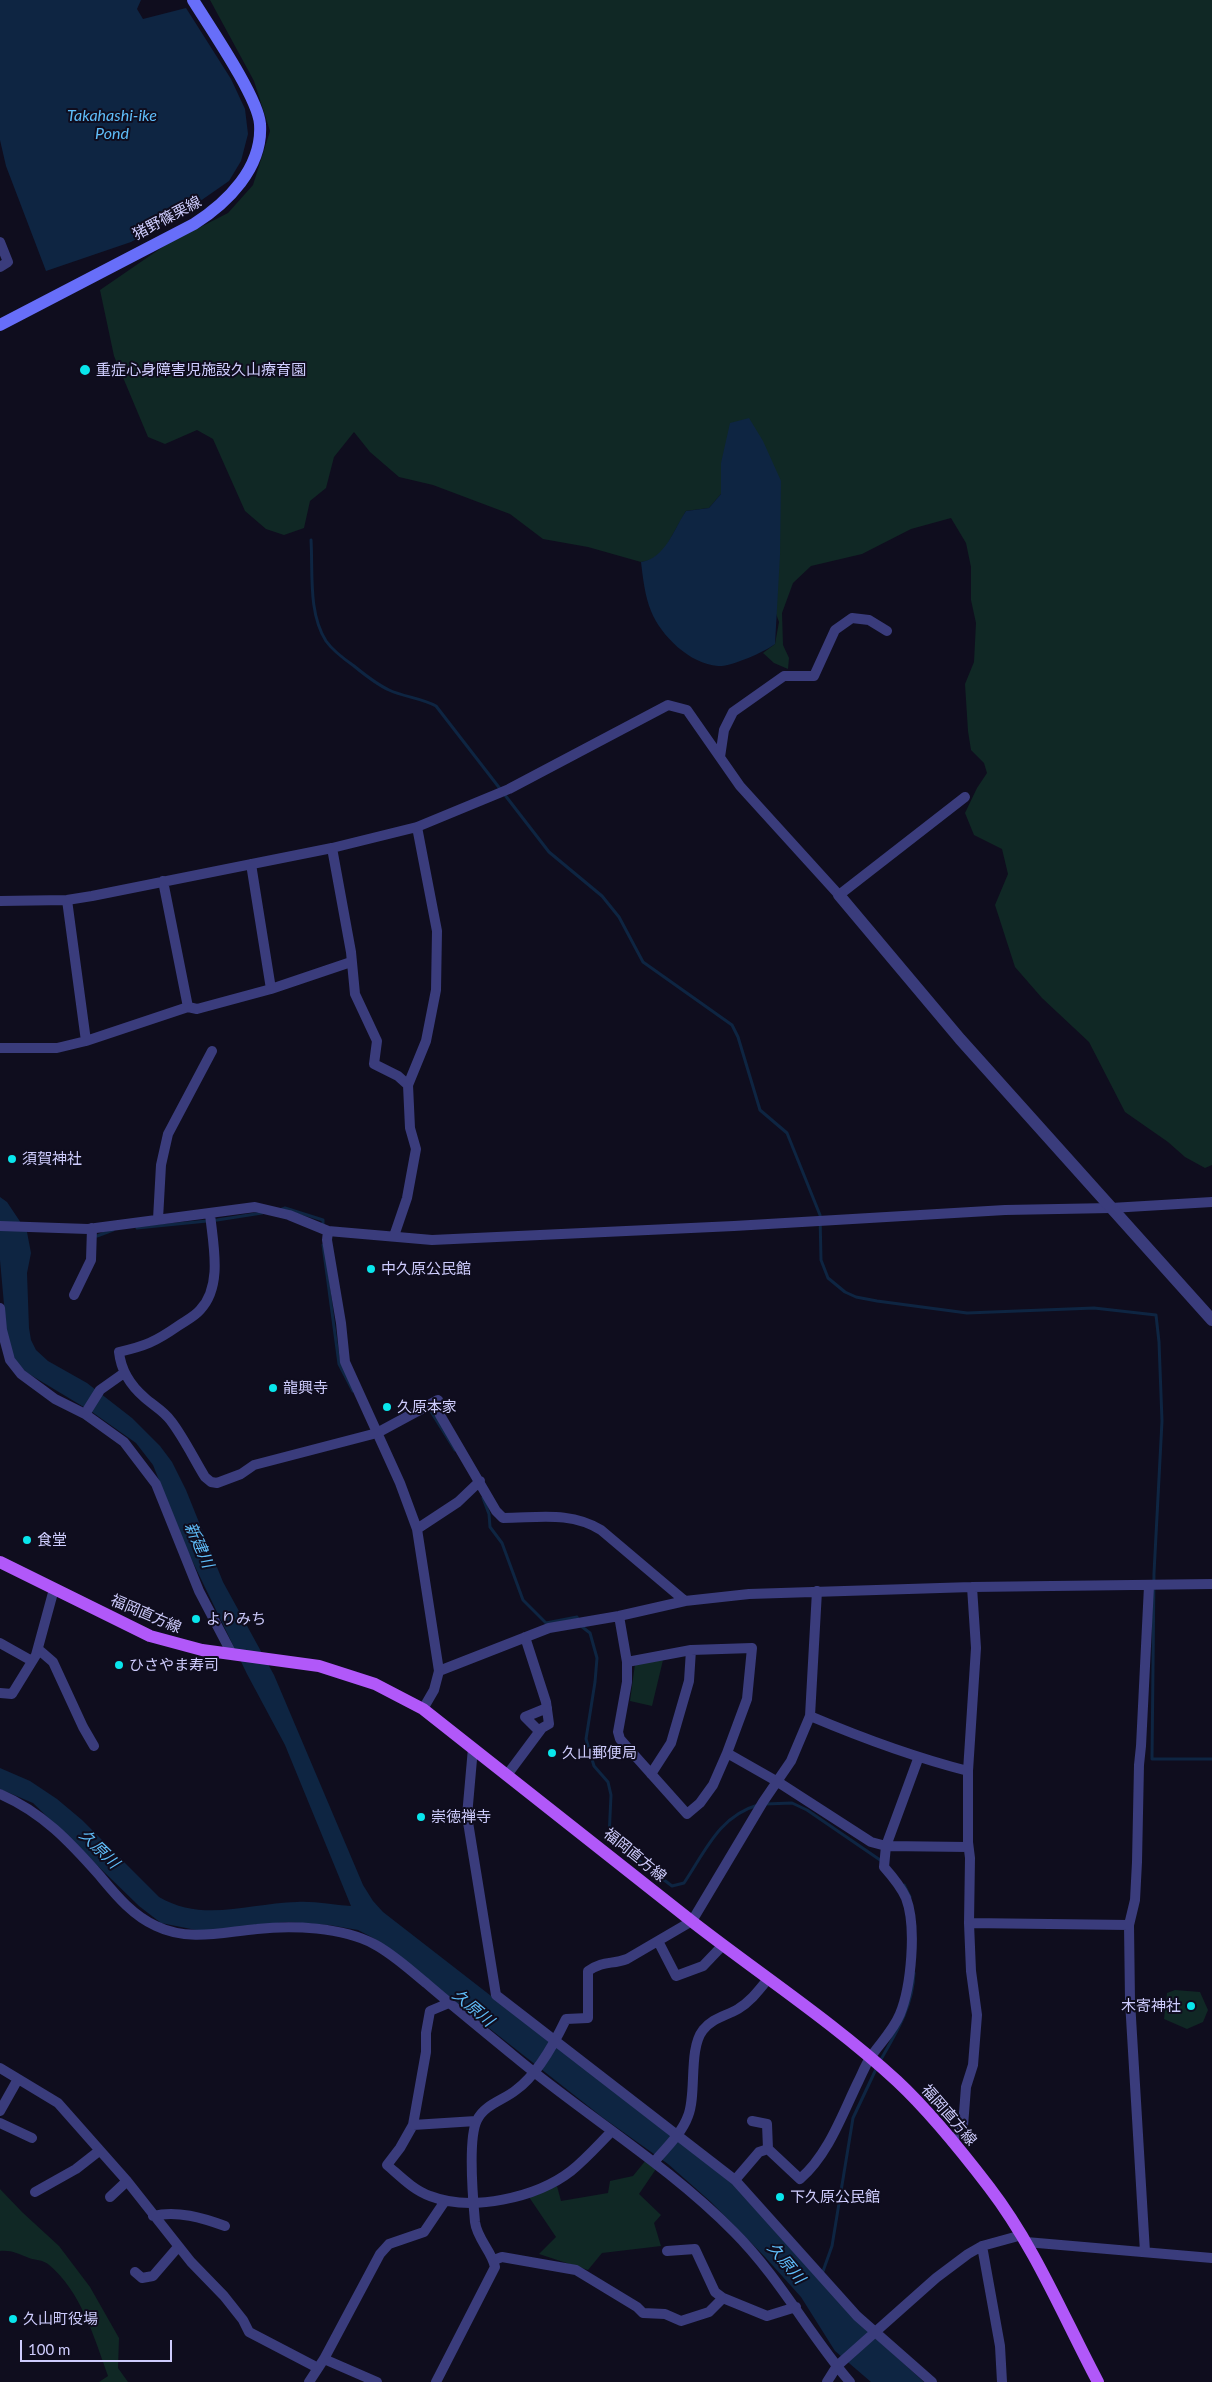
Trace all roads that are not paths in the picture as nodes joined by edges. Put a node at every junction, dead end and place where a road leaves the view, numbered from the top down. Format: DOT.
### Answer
graph roads {
  1 [pos="193,0"];
  2 [pos="0,242"];
  3 [pos="0,266"];
  4 [pos="0,325"];
  5 [pos="888,631"];
  6 [pos="720,757"];
  7 [pos="965,797"];
  8 [pos="418,827"];
  9 [pos="332,848"];
  10 [pos="251,864"];
  11 [pos="163,881"];
  12 [pos="839,895"];
  13 [pos="67,900"];
  14 [pos="0,901"];
  15 [pos="350,962"];
  16 [pos="271,989"];
  17 [pos="188,1007"];
  18 [pos="86,1041"];
  19 [pos="0,1048"];
  20 [pos="212,1051"];
  21 [pos="408,1085"];
  22 [pos="1212,1202"];
  23 [pos="1111,1208"];
  24 [pos="210,1214"];
  25 [pos="158,1219"];
  26 [pos="0,1226"];
  27 [pos="92,1228"];
  28 [pos="328,1231"];
  29 [pos="394,1236"];
  30 [pos="74,1295"];
  31 [pos="0,1308"];
  32 [pos="1212,1320"];
  33 [pos="124,1373"];
  34 [pos="85,1414"];
  35 [pos="377,1433"];
  36 [pos="480,1482"];
  37 [pos="417,1529"];
  38 [pos="0,1562"];
  39 [pos="1212,1584"];
  40 [pos="1149,1586"];
  41 [pos="972,1587"];
  42 [pos="54,1589"];
  43 [pos="817,1591"];
  44 [pos="685,1601"];
  45 [pos="619,1616"];
  46 [pos="525,1638"];
  47 [pos="0,1643"];
  48 [pos="38,1649"];
  49 [pos="691,1650"];
  50 [pos="232,1654"];
  51 [pos="32,1661"];
  52 [pos="627,1662"];
  53 [pos="439,1671"];
  54 [pos="0,1693"];
  55 [pos="547,1708"];
  56 [pos="423,1709"];
  57 [pos="810,1716"];
  58 [pos="539,1731"];
  59 [pos="94,1746"];
  60 [pos="473,1748"];
  61 [pos="727,1753"];
  62 [pos="918,1759"];
  63 [pos="968,1771"];
  64 [pos="651,1774"];
  65 [pos="507,1775"];
  66 [pos="778,1782"];
  67 [pos="0,1794"];
  68 [pos="886,1846"];
  69 [pos="968,1847"];
  70 [pos="692,1922"];
  71 [pos="969,1923"];
  72 [pos="1129,1925"];
  73 [pos="658,1941"];
  74 [pos="723,1945"];
  75 [pos="768,1979"];
  76 [pos="449,2003"];
  77 [pos="555,2042"];
  78 [pos="870,2059"];
  79 [pos="0,2068"];
  80 [pos="533,2072"];
  81 [pos="18,2079"];
  82 [pos="0,2110"];
  83 [pos="476,2121"];
  84 [pos="752,2121"];
  85 [pos="0,2123"];
  86 [pos="412,2125"];
  87 [pos="612,2131"];
  88 [pos="676,2135"];
  89 [pos="32,2138"];
  90 [pos="952,2142"];
  91 [pos="768,2149"];
  92 [pos="99,2151"];
  93 [pos="654,2162"];
  94 [pos="735,2180"];
  95 [pos="126,2181"];
  96 [pos="35,2192"];
  97 [pos="110,2197"];
  98 [pos="445,2201"];
  99 [pos="474,2202"];
  100 [pos="153,2216"];
  101 [pos="225,2226"];
  102 [pos="1024,2239"];
  103 [pos="982,2246"];
  104 [pos="178,2247"];
  105 [pos="667,2251"];
  106 [pos="1144,2252"];
  107 [pos="1212,2258"];
  108 [pos="494,2260"];
  109 [pos="135,2272"];
  110 [pos="724,2298"];
  111 [pos="796,2307"];
  112 [pos="874,2332"];
  113 [pos="324,2359"];
  114 [pos="837,2366"];
  115 [pos="318,2368"];
  116 [pos="309,2382"];
  117 [pos="377,2382"];
  118 [pos="436,2382"];
  119 [pos="826,2382"];
  120 [pos="850,2382"];
  121 [pos="932,2382"];
  122 [pos="1002,2382"];
  123 [pos="1098,2382"];
  1 -- 4 [label="main road, 猪野篠栗線"];
  2 -- 3 [label="street"];
  5 -- 6 [label="street"];
  6 -- 8 [label="street"];
  6 -- 12 [label="street"];
  7 -- 12 [label="street"];
  8 -- 9 [label="street"];
  8 -- 21 [label="street"];
  9 -- 10 [label="street"];
  9 -- 15 [label="street"];
  10 -- 11 [label="street"];
  10 -- 16 [label="street"];
  11 -- 13 [label="street"];
  11 -- 17 [label="street"];
  12 -- 23 [label="street"];
  13 -- 14 [label="street"];
  13 -- 18 [label="street"];
  15 -- 16 [label="street"];
  15 -- 21 [label="street"];
  16 -- 17 [label="street"];
  17 -- 18 [label="street"];
  18 -- 19 [label="street"];
  20 -- 25 [label="street"];
  21 -- 29 [label="street"];
  22 -- 23 [label="street"];
  23 -- 29 [label="street"];
  23 -- 32 [label="street"];
  24 -- 25 [label="street"];
  24 -- 28 [label="street"];
  24 -- 33 [label="street"];
  25 -- 27 [label="street"];
  26 -- 27 [label="street"];
  27 -- 30 [label="street"];
  28 -- 29 [label="street"];
  28 -- 35 [label="street"];
  31 -- 34 [label="street"];
  33 -- 34 [label="street"];
  33 -- 35 [label="street"];
  34 -- 50 [label="street"];
  35 -- 36 [label="street"];
  35 -- 37 [label="street"];
  36 -- 37 [label="street"];
  36 -- 44 [label="street"];
  37 -- 53 [label="street"];
  38 -- 42 [label="main road, 福岡直方線"];
  39 -- 40 [label="street"];
  40 -- 41 [label="street"];
  40 -- 72 [label="street"];
  41 -- 43 [label="street"];
  41 -- 63 [label="street"];
  42 -- 48 [label="street"];
  42 -- 50 [label="main road, 福岡直方線"];
  43 -- 44 [label="street"];
  43 -- 57 [label="street"];
  44 -- 45 [label="street"];
  45 -- 46 [label="street"];
  45 -- 52 [label="street"];
  46 -- 53 [label="street"];
  46 -- 55 [label="street"];
  47 -- 51 [label="street"];
  48 -- 51 [label="street"];
  48 -- 59 [label="street"];
  49 -- 52 [label="street"];
  49 -- 61 [label="street"];
  49 -- 64 [label="street"];
  50 -- 56 [label="main road, 福岡直方線"];
  51 -- 54 [label="street"];
  52 -- 64 [label="street"];
  53 -- 56 [label="street"];
  55 -- 58 [label="street"];
  55 -- 58 [label="street"];
  56 -- 60 [label="main road, 福岡直方線"];
  57 -- 62 [label="street"];
  57 -- 66 [label="street"];
  58 -- 65 [label="street"];
  60 -- 65 [label="main road, 福岡直方線"];
  60 -- 77 [label="street"];
  61 -- 64 [label="street"];
  61 -- 66 [label="street"];
  62 -- 63 [label="street"];
  62 -- 68 [label="street"];
  63 -- 69 [label="street"];
  65 -- 70 [label="main road, 福岡直方線"];
  66 -- 68 [label="street"];
  66 -- 70 [label="street"];
  67 -- 76 [label="street"];
  68 -- 69 [label="street"];
  68 -- 78 [label="street"];
  69 -- 71 [label="street"];
  70 -- 73 [label="street"];
  70 -- 74 [label="main road, 福岡直方線"];
  71 -- 72 [label="street"];
  71 -- 90 [label="street"];
  72 -- 106 [label="street"];
  73 -- 74 [label="street"];
  73 -- 77 [label="street"];
  74 -- 75 [label="main road, 福岡直方線"];
  75 -- 78 [label="main road, 福岡直方線"];
  75 -- 88 [label="street"];
  76 -- 80 [label="street"];
  76 -- 86 [label="street"];
  77 -- 80 [label="street"];
  77 -- 88 [label="street"];
  78 -- 90 [label="main road, 福岡直方線"];
  78 -- 91 [label="street"];
  79 -- 81 [label="street"];
  80 -- 83 [label="street"];
  80 -- 87 [label="street"];
  81 -- 82 [label="street"];
  81 -- 92 [label="street"];
  83 -- 86 [label="street"];
  83 -- 99 [label="street"];
  84 -- 91 [label="street"];
  85 -- 89 [label="street"];
  86 -- 98 [label="street"];
  87 -- 93 [label="street"];
  87 -- 99 [label="street"];
  88 -- 93 [label="street"];
  88 -- 94 [label="street"];
  90 -- 102 [label="main road, 福岡直方線"];
  91 -- 94 [label="street"];
  92 -- 95 [label="street"];
  92 -- 96 [label="street"];
  93 -- 111 [label="street"];
  94 -- 112 [label="street"];
  95 -- 97 [label="street"];
  95 -- 100 [label="street"];
  98 -- 99 [label="street"];
  98 -- 113 [label="street"];
  99 -- 108 [label="street"];
  100 -- 101 [label="street"];
  100 -- 104 [label="street"];
  102 -- 103 [label="street"];
  102 -- 106 [label="street"];
  102 -- 123 [label="main road, 福岡直方線"];
  103 -- 112 [label="street"];
  103 -- 122 [label="street"];
  104 -- 109 [label="street"];
  104 -- 115 [label="street"];
  105 -- 110 [label="street"];
  106 -- 107 [label="street"];
  108 -- 110 [label="street"];
  108 -- 118 [label="street"];
  110 -- 111 [label="street"];
  111 -- 114 [label="street"];
  112 -- 114 [label="street"];
  112 -- 121 [label="street"];
  113 -- 115 [label="street"];
  113 -- 117 [label="street"];
  114 -- 119 [label="street"];
  114 -- 120 [label="street"];
  115 -- 116 [label="street"];
}
